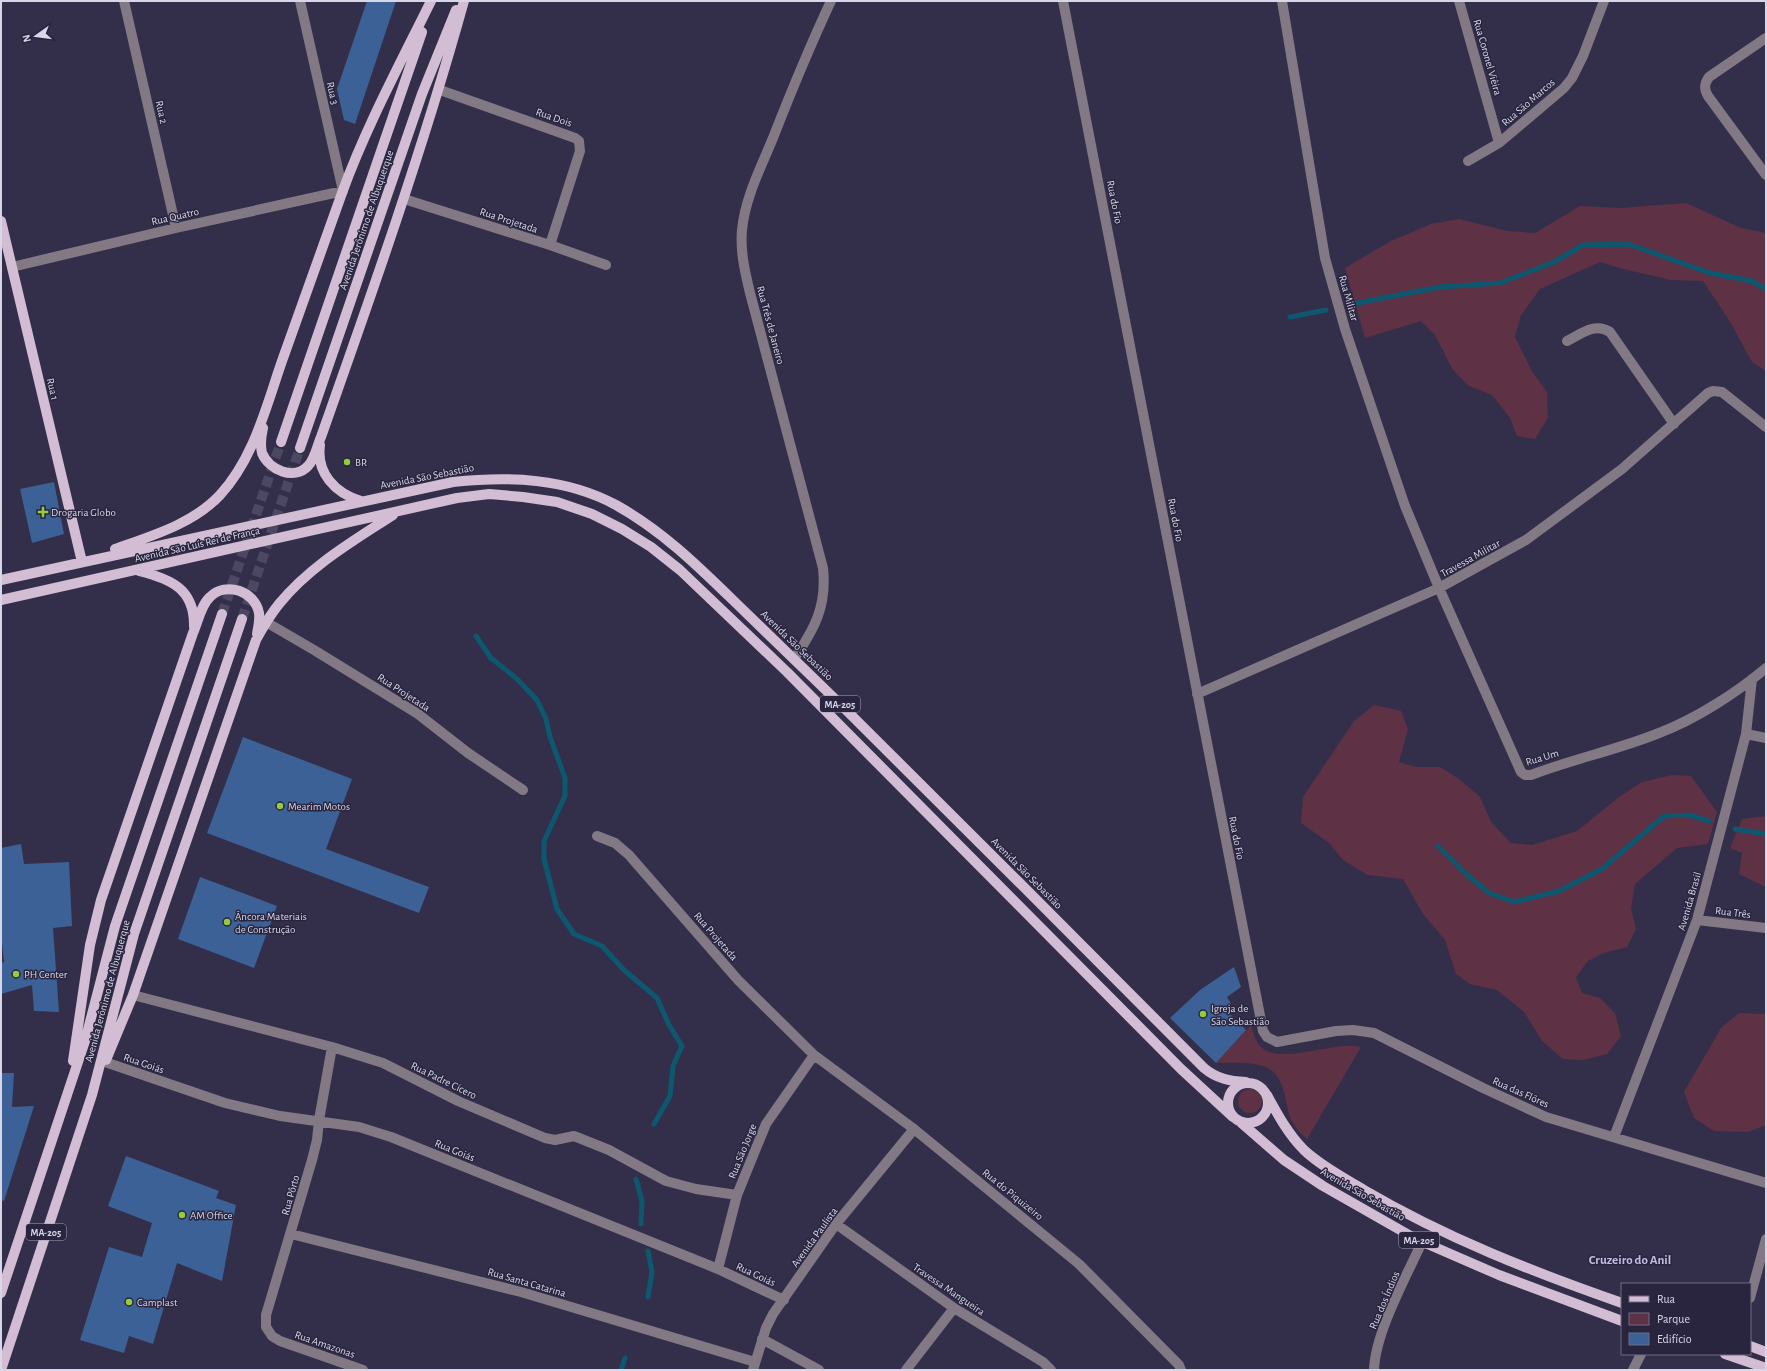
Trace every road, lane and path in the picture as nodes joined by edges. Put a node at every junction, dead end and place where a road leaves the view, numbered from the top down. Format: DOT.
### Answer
graph roads {
  1 [pos="124,1"];
  2 [pos="300,1"];
  3 [pos="432,1"];
  4 [pos="460,1"];
  5 [pos="464,1"];
  6 [pos="831,1"];
  7 [pos="1064,1"];
  8 [pos="1282,1"];
  9 [pos="1459,1"];
  10 [pos="1604,1"];
  11 [pos="1766,38"];
  12 [pos="440,90"];
  13 [pos="1499,143"];
  14 [pos="1468,161"];
  15 [pos="1766,175"];
  16 [pos="343,191"];
  17 [pos="404,199"];
  18 [pos="1,221"];
  19 [pos="176,228"];
  20 [pos="550,245"];
  21 [pos="606,265"];
  22 [pos="12,267"];
  23 [pos="1567,341"];
  24 [pos="267,404"];
  25 [pos="1674,424"];
  26 [pos="1766,428"];
  27 [pos="321,437"];
  28 [pos="281,442"];
  29 [pos="300,448"];
  30 [pos="362,501"];
  31 [pos="399,510"];
  32 [pos="82,562"];
  33 [pos="137,570"];
  34 [pos="1,580"];
  35 [pos="1439,588"];
  36 [pos="1,600"];
  37 [pos="222,614"];
  38 [pos="242,619"];
  39 [pos="266,622"];
  40 [pos="193,633"];
  41 [pos="256,640"];
  42 [pos="794,659"];
  43 [pos="1766,668"];
  44 [pos="1752,679"];
  45 [pos="1197,694"];
  46 [pos="1746,734"];
  47 [pos="1766,738"];
  48 [pos="523,790"];
  49 [pos="597,836"];
  50 [pos="1697,920"];
  51 [pos="1766,928"];
  52 [pos="133,995"];
  53 [pos="1272,1040"];
  54 [pos="332,1047"];
  55 [pos="814,1055"];
  56 [pos="105,1062"];
  57 [pos="1246,1082"];
  58 [pos="70,1085"];
  59 [pos="92,1095"];
  60 [pos="1267,1095"];
  61 [pos="1236,1119"];
  62 [pos="319,1120"];
  63 [pos="914,1129"];
  64 [pos="1614,1137"];
  65 [pos="1766,1183"];
  66 [pos="737,1195"];
  67 [pos="836,1224"];
  68 [pos="291,1234"];
  69 [pos="1766,1239"];
  70 [pos="1422,1242"];
  71 [pos="718,1269"];
  72 [pos="1,1293"];
  73 [pos="1751,1294"];
  74 [pos="784,1300"];
  75 [pos="1621,1303"];
  76 [pos="954,1308"];
  77 [pos="1621,1321"];
  78 [pos="762,1339"];
  79 [pos="280,1341"];
  80 [pos="1751,1346"];
  81 [pos="1766,1352"];
  82 [pos="1640,1355"];
  83 [pos="1728,1355"];
  84 [pos="754,1366"];
  85 [pos="1177,1368"];
  86 [pos="1766,1368"];
  87 [pos="1,1370"];
  88 [pos="363,1370"];
  89 [pos="819,1370"];
  90 [pos="906,1370"];
  91 [pos="1051,1370"];
  92 [pos="1374,1370"];
  93 [pos="1633,1370"];
  1 -- 19 [label="street, Rua 2"];
  2 -- 16 [label="street, Rua 3"];
  3 -- 16 [label="main road"];
  3 -- 28 [label="main road, Avenida Jerônimo de Albuquerque"];
  4 -- 29 [label="main road, Avenida Jerônimo de Albuquerque"];
  5 -- 12 [label="main road"];
  6 -- 42 [label="street, Rua Três de Janeiro"];
  7 -- 45 [label="street, Rua do Fio"];
  8 -- 35 [label="street, Rua Militar"];
  9 -- 13 [label="street, Rua Coronel Viêira"];
  10 -- 13 [label="street, Rua São Marcos"];
  11 -- 15 [label="street"];
  12 -- 17 [label="main road"];
  12 -- 20 [label="street, Rua Dois"];
  13 -- 14 [label="street, Rua São Marcos"];
  16 -- 19 [label="street, Rua Quatro"];
  16 -- 24 [label="main road"];
  17 -- 20 [label="street, Rua Projetada"];
  17 -- 27 [label="main road"];
  18 -- 22 [label="main road, Rua 1"];
  19 -- 22 [label="street, Rua Quatro"];
  20 -- 21 [label="street, Rua Projetada"];
  22 -- 32 [label="main road, Rua 1"];
  23 -- 25 [label="street"];
  24 -- 27 [label="main road"];
  24 -- 32 [label="main road"];
  25 -- 26 [label="street, Travessa Militar"];
  25 -- 35 [label="street, Travessa Militar"];
  27 -- 30 [label="main road"];
  30 -- 32 [label="main road, Avenida São Luís Rei de França"];
  30 -- 42 [label="main road, Avenida São Sebastião / MA-205"];
  31 -- 33 [label="main road, Avenida São Luís Rei de França"];
  31 -- 39 [label="main road"];
  31 -- 61 [label="main road, Avenida São Sebastião / MA-205"];
  32 -- 34 [label="main road, Avenida São Luís Rei de França"];
  33 -- 36 [label="main road, Avenida São Luís Rei de França"];
  33 -- 40 [label="main road"];
  35 -- 44 [label="street, Rua Um"];
  35 -- 45 [label="street, Travessa Militar"];
  37 -- 58 [label="main road, Avenida Jerônimo de Albuquerque"];
  38 -- 59 [label="main road, Avenida Jerônimo de Albuquerque"];
  39 -- 41 [label="main road"];
  39 -- 48 [label="street, Rua Projetada"];
  40 -- 41 [label="main road"];
  40 -- 58 [label="main road"];
  41 -- 52 [label="main road"];
  42 -- 57 [label="main road, Avenida São Sebastião / MA-205"];
  43 -- 44 [label="street"];
  44 -- 46 [label="street, Avenida Brasil"];
  45 -- 53 [label="street, Rua do Fio"];
  46 -- 47 [label="street"];
  46 -- 50 [label="street, Avenida Brasil"];
  49 -- 55 [label="street, Rua Projetada"];
  50 -- 51 [label="street, Rua Três"];
  50 -- 64 [label="street, Avenida Brasil"];
  52 -- 54 [label="street, Rua Padre Cícero"];
  52 -- 56 [label="main road"];
  53 -- 64 [label="street, Rua das Flôres"];
  54 -- 62 [label="street, Rua Pôrto"];
  54 -- 66 [label="street, Rua Padre Cícero"];
  55 -- 63 [label="street, Rua do Piquizeiro"];
  55 -- 66 [label="street, Rua São Jorge"];
  56 -- 59 [label="main road"];
  56 -- 62 [label="street, Rua Goiás"];
  57 -- 60 [label="main road"];
  57 -- 61 [label="main road"];
  58 -- 72 [label="main road, Avenida Jerônimo de Albuquerque / MA-205"];
  59 -- 87 [label="main road, Avenida Jerônimo de Albuquerque / MA-205"];
  60 -- 61 [label="main road"];
  60 -- 75 [label="main road, Avenida São Sebastião / MA-205"];
  61 -- 70 [label="main road, Avenida São Sebastião / MA-205"];
  62 -- 68 [label="street, Rua Pôrto"];
  62 -- 71 [label="street, Rua Goiás"];
  63 -- 67 [label="street, Avenida Paulista"];
  63 -- 85 [label="street, Rua do Piquizeiro"];
  64 -- 65 [label="street, Rua das Flôres"];
  66 -- 71 [label="street, Rua São Jorge"];
  67 -- 74 [label="street, Avenida Paulista"];
  67 -- 76 [label="street, Travessa Mangueira"];
  68 -- 79 [label="street, Rua Pôrto"];
  68 -- 84 [label="street, Rua Santa Catarina"];
  69 -- 73 [label="street"];
  70 -- 77 [label="main road, Avenida São Sebastião / MA-205"];
  70 -- 92 [label="street, Rua dos Índios"];
  71 -- 74 [label="street, Rua Goiás"];
  74 -- 78 [label="street, Avenida Paulista"];
  76 -- 90 [label="street"];
  76 -- 91 [label="street, Travessa Mangueira"];
  78 -- 84 [label="street, Avenida Paulista"];
  78 -- 89 [label="street"];
  79 -- 88 [label="street, Rua Amazonas"];
  80 -- 81 [label="main road"];
  82 -- 93 [label="street"];
  83 -- 86 [label="main road"];
}
